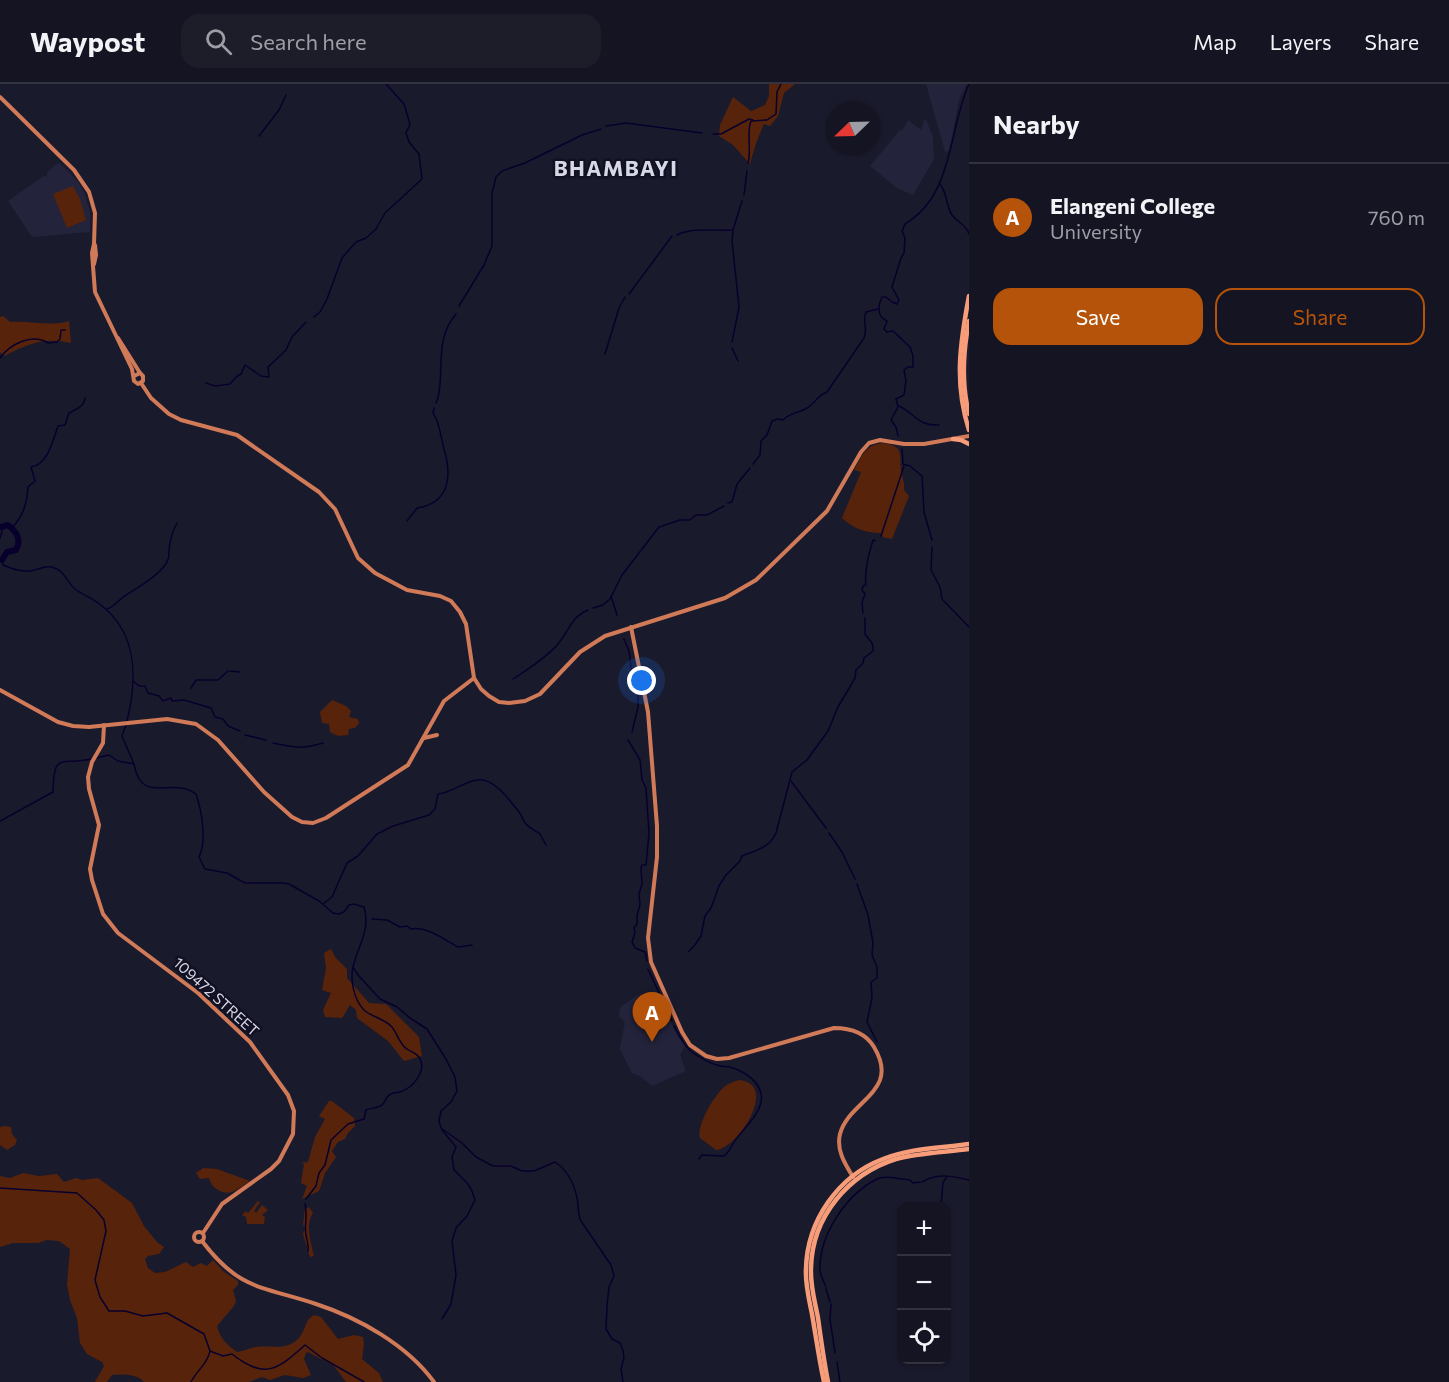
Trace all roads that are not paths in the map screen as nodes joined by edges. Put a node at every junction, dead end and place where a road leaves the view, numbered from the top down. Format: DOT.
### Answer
graph roads {
  1 [pos="0,97"];
  2 [pos="969,296"];
  3 [pos="969,321"];
  4 [pos="116,336"];
  5 [pos="140,373"];
  6 [pos="134,376"];
  7 [pos="141,383"];
  8 [pos="969,414"];
  9 [pos="969,433"];
  10 [pos="953,439"];
  11 [pos="969,444"];
  12 [pos="631,627"];
  13 [pos="474,678"];
  14 [pos="0,690"];
  15 [pos="104,725"];
  16 [pos="436,735"];
  17 [pos="424,738"];
  18 [pos="969,1144"];
  19 [pos="969,1149"];
  20 [pos="854,1178"];
  21 [pos="203,1233"];
  22 [pos="202,1241"];
  23 [pos="434,1382"];
  24 [pos="824,1382"];
  25 [pos="828,1382"];
  1 -- 4 [label="street"];
  2 -- 9 [label="main road"];
  3 -- 8 [label="main road"];
  4 -- 5 [label="street"];
  4 -- 6 [label="street"];
  5 -- 6 [label="street"];
  5 -- 7 [label="street"];
  6 -- 7 [label="street"];
  7 -- 13 [label="street"];
  9 -- 10 [label="street"];
  10 -- 11 [label="main road"];
  10 -- 12 [label="street"];
  12 -- 13 [label="street"];
  12 -- 20 [label="street"];
  13 -- 17 [label="street"];
  14 -- 15 [label="street"];
  15 -- 17 [label="street"];
  15 -- 21 [label="street, 109472 STREET"];
  16 -- 17 [label="street"];
  18 -- 20 [label="main road"];
  19 -- 20 [label="main road"];
  20 -- 24 [label="main road"];
  20 -- 25 [label="main road"];
  21 -- 22 [label="street"];
  21 -- 22 [label="street"];
  22 -- 23 [label="street"];
}
